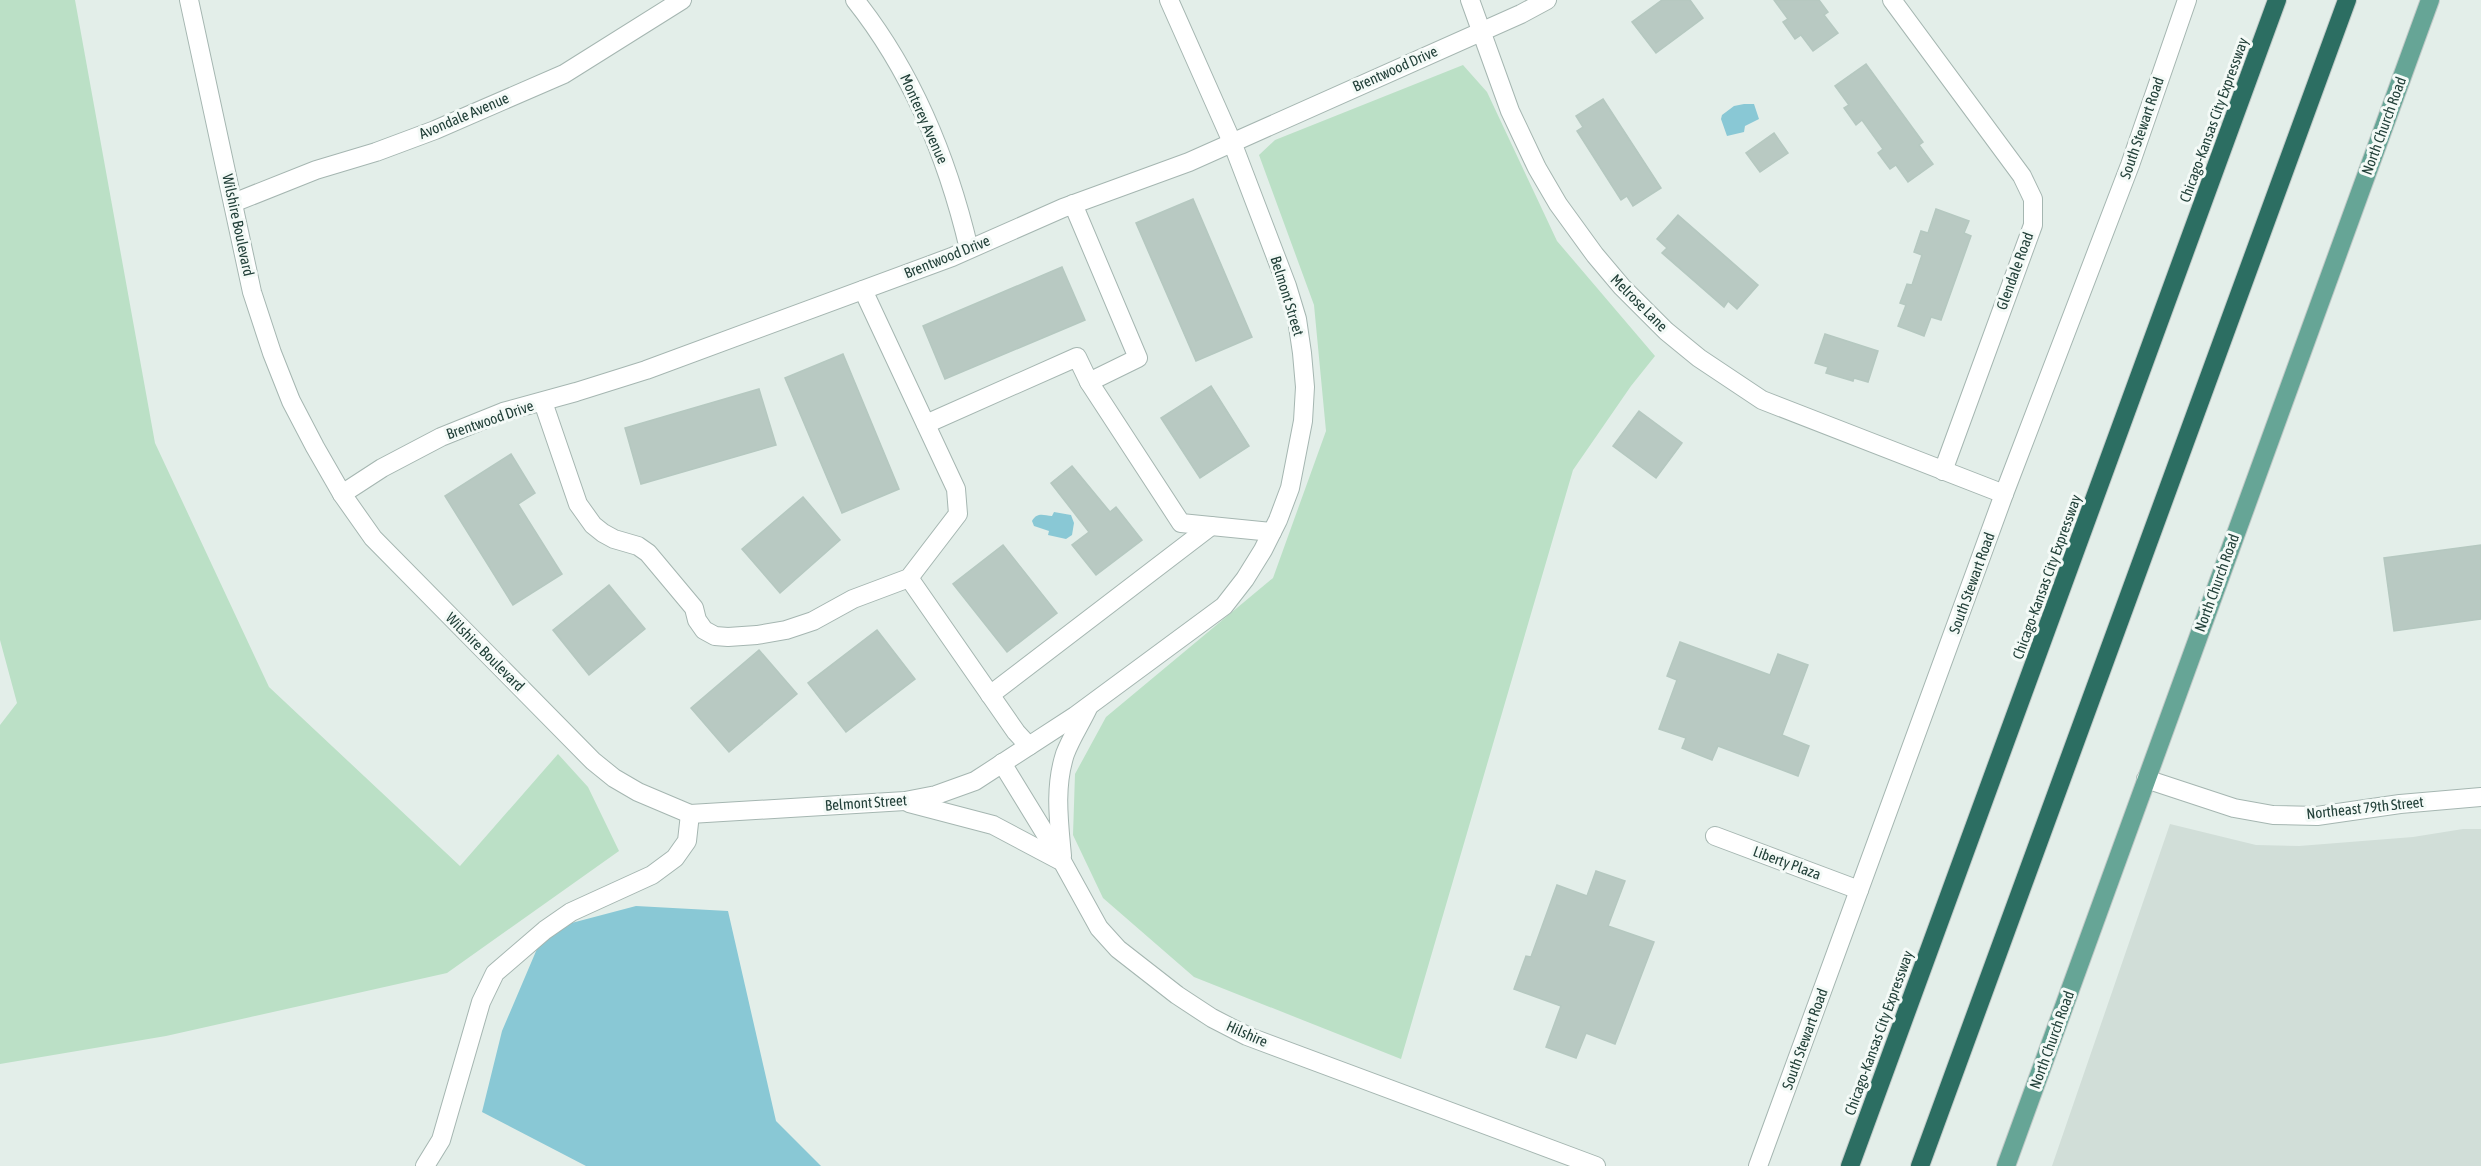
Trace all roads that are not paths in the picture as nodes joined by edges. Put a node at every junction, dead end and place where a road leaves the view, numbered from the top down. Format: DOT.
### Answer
graph roads {
  1 [pos="189,0"];
  2 [pos="682,0"];
  3 [pos="855,0"];
  4 [pos="1169,0"];
  5 [pos="1470,0"];
  6 [pos="1546,0"];
  7 [pos="1892,0"];
  8 [pos="2187,0"];
  9 [pos="2277,0"];
  10 [pos="2347,0"];
  11 [pos="2430,0"];
  12 [pos="1480,30"];
  13 [pos="1232,142"];
  14 [pos="233,203"];
  15 [pos="1073,204"];
  16 [pos="969,249"];
  17 [pos="863,290"];
  18 [pos="1089,382"];
  19 [pos="543,402"];
  20 [pos="926,424"];
  21 [pos="1943,471"];
  22 [pos="342,494"];
  23 [pos="2004,494"];
  24 [pos="1211,526"];
  25 [pos="1272,532"];
  26 [pos="909,578"];
  27 [pos="990,695"];
  28 [pos="1090,704"];
  29 [pos="1029,746"];
  30 [pos="1002,763"];
  31 [pos="2146,779"];
  32 [pos="2481,797"];
  33 [pos="905,801"];
  34 [pos="690,813"];
  35 [pos="1715,836"];
  36 [pos="1062,861"];
  37 [pos="1859,890"];
  38 [pos="425,1166"];
  39 [pos="1596,1166"];
  40 [pos="1758,1166"];
  41 [pos="1850,1166"];
  42 [pos="1920,1166"];
  43 [pos="2006,1166"];
  1 -- 14 [label="street, Wilshire Boulevard"];
  2 -- 14 [label="street, Avondale Avenue"];
  3 -- 16 [label="street, Monterey Avenue"];
  4 -- 13 [label="street, Belmont Street"];
  5 -- 12 [label="street, Melrose Lane"];
  6 -- 12 [label="street, Brentwood Drive"];
  7 -- 21 [label="street, Glendale Road"];
  8 -- 23 [label="street, South Stewart Road"];
  9 -- 41 [label="highway, Chicago-Kansas City Expressway"];
  10 -- 42 [label="highway"];
  11 -- 31 [label="main road, North Church Road"];
  12 -- 13 [label="street, Brentwood Drive"];
  12 -- 21 [label="street, Melrose Lane"];
  13 -- 15 [label="street, Brentwood Drive"];
  13 -- 25 [label="street, Belmont Street"];
  14 -- 22 [label="street, Wilshire Boulevard"];
  15 -- 16 [label="street, Brentwood Drive"];
  15 -- 18 [label="street"];
  16 -- 17 [label="street, Brentwood Drive"];
  17 -- 19 [label="street, Brentwood Drive"];
  17 -- 20 [label="street"];
  18 -- 20 [label="street"];
  18 -- 24 [label="street"];
  19 -- 22 [label="street, Brentwood Drive"];
  19 -- 26 [label="street"];
  20 -- 26 [label="street"];
  21 -- 23 [label="street, Melrose Lane"];
  22 -- 34 [label="street, Wilshire Boulevard"];
  23 -- 37 [label="street, South Stewart Road"];
  24 -- 25 [label="street"];
  24 -- 27 [label="street"];
  25 -- 28 [label="street, Belmont Street"];
  26 -- 27 [label="street"];
  27 -- 29 [label="street"];
  28 -- 29 [label="street, Belmont Street"];
  28 -- 36 [label="street, Belmont Street"];
  29 -- 30 [label="street, Belmont Street"];
  30 -- 33 [label="street, Belmont Street"];
  30 -- 36 [label="street, Hilshire"];
  31 -- 32 [label="street, Northeast 79th Street"];
  31 -- 43 [label="main road, North Church Road"];
  33 -- 34 [label="street, Belmont Street"];
  33 -- 36 [label="street"];
  34 -- 38 [label="street"];
  35 -- 37 [label="street, Liberty Plaza"];
  36 -- 39 [label="street, Hilshire"];
  37 -- 40 [label="street, South Stewart Road"];
}
